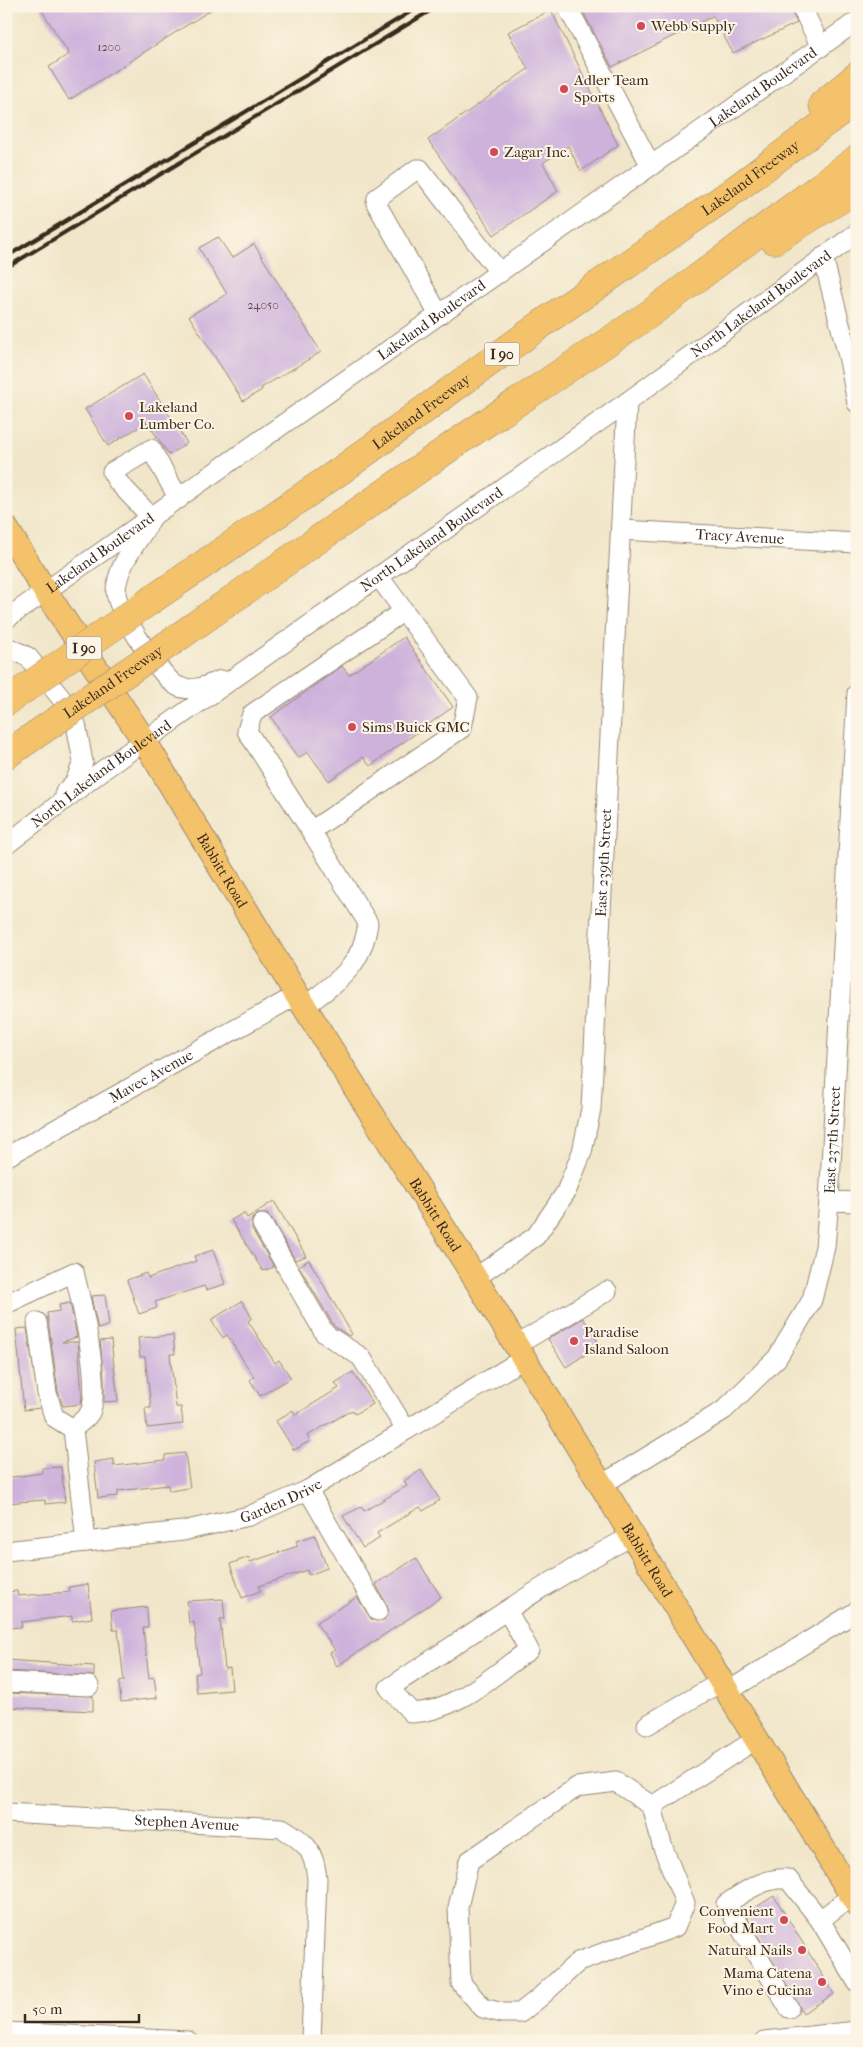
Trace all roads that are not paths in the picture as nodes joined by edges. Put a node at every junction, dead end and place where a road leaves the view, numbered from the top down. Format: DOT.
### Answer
graph roads {
  1 [pos="567,6"];
  2 [pos="800,6"];
  3 [pos="857,22"];
  4 [pos="821,47"];
  5 [pos="857,76"];
  6 [pos="857,99"];
  7 [pos="857,159"];
  8 [pos="651,166"];
  9 [pos="857,189"];
  10 [pos="725,198"];
  11 [pos="857,233"];
  12 [pos="823,257"];
  13 [pos="500,272"];
  14 [pos="439,315"];
  15 [pos="648,315"];
  16 [pos="627,402"];
  17 [pos="857,403"];
  18 [pos="179,499"];
  19 [pos="152,518"];
  20 [pos="622,530"];
  21 [pos="9,541"];
  22 [pos="857,543"];
  23 [pos="379,577"];
  24 [pos="45,591"];
  25 [pos="404,611"];
  26 [pos="6,619"];
  27 [pos="6,649"];
  28 [pos="245,671"];
  29 [pos="857,693"];
  30 [pos="14,696"];
  31 [pos="145,742"];
  32 [pos="6,755"];
  33 [pos="44,816"];
  34 [pos="311,831"];
  35 [pos="6,845"];
  36 [pos="301,1001"];
  37 [pos="6,1157"];
  38 [pos="829,1200"];
  39 [pos="857,1202"];
  40 [pos="262,1224"];
  41 [pos="475,1278"];
  42 [pos="607,1291"];
  43 [pos="6,1304"];
  44 [pos="37,1322"];
  45 [pos="519,1353"];
  46 [pos="73,1429"];
  47 [pos="406,1430"];
  48 [pos="601,1485"];
  49 [pos="308,1490"];
  50 [pos="632,1536"];
  51 [pos="86,1542"];
  52 [pos="6,1551"];
  53 [pos="507,1610"];
  54 [pos="378,1611"];
  55 [pos="857,1612"];
  56 [pos="6,1682"];
  57 [pos="89,1686"];
  58 [pos="724,1687"];
  59 [pos="647,1725"];
  60 [pos="755,1740"];
  61 [pos="652,1806"];
  62 [pos="6,1813"];
  63 [pos="855,1897"];
  64 [pos="820,1920"];
  65 [pos="857,1982"];
  66 [pos="789,2008"];
  67 [pos="857,2030"];
  68 [pos="6,2032"];
  69 [pos="101,2039"];
  70 [pos="787,2040"];
  71 [pos="188,2041"];
  72 [pos="311,2041"];
  73 [pos="764,2041"];
  1 -- 8 [label="street"];
  2 -- 4 [label="street"];
  3 -- 4 [label="street, Lakeland Boulevard"];
  4 -- 8 [label="street, Lakeland Boulevard"];
  5 -- 10 [label="highway"];
  6 -- 10 [label="highway, Lakeland Freeway / I 90"];
  7 -- 15 [label="highway, Lakeland Freeway"];
  8 -- 13 [label="street, Lakeland Boulevard"];
  9 -- 15 [label="highway"];
  10 -- 30 [label="highway, Lakeland Freeway / I 90, bridge"];
  11 -- 12 [label="street, North Lakeland Boulevard"];
  12 -- 16 [label="street, North Lakeland Boulevard"];
  12 -- 17 [label="street"];
  13 -- 14 [label="street, Lakeland Boulevard"];
  13 -- 14 [label="street"];
  14 -- 18 [label="street, Lakeland Boulevard"];
  15 -- 32 [label="highway, Lakeland Freeway, bridge"];
  16 -- 20 [label="street, East 239th Street"];
  16 -- 23 [label="street, North Lakeland Boulevard"];
  18 -- 19 [label="street, Lakeland Boulevard"];
  18 -- 19 [label="street"];
  19 -- 24 [label="street, Lakeland Boulevard"];
  19 -- 28 [label="street"];
  20 -- 22 [label="street, Tracy Avenue"];
  20 -- 41 [label="street, East 239th Street"];
  21 -- 24 [label="main road, Babbitt Road"];
  23 -- 25 [label="street"];
  23 -- 28 [label="street, North Lakeland Boulevard"];
  24 -- 26 [label="street, Lakeland Boulevard"];
  24 -- 31 [label="main road, Babbitt Road"];
  25 -- 34 [label="street, Mavec Avenue"];
  25 -- 34 [label="street"];
  27 -- 33 [label="street"];
  28 -- 31 [label="street, North Lakeland Boulevard"];
  29 -- 38 [label="street, East 237th Street"];
  31 -- 33 [label="street, North Lakeland Boulevard"];
  31 -- 36 [label="main road, Babbitt Road"];
  33 -- 35 [label="street, North Lakeland Boulevard"];
  34 -- 36 [label="street, Mavec Avenue"];
  36 -- 37 [label="street, Mavec Avenue"];
  36 -- 41 [label="main road, Babbitt Road"];
  38 -- 39 [label="street"];
  38 -- 48 [label="street, East 237th Street"];
  40 -- 47 [label="street"];
  41 -- 45 [label="main road, Babbitt Road"];
  42 -- 45 [label="street, Garden Drive"];
  43 -- 46 [label="street"];
  44 -- 46 [label="street"];
  45 -- 47 [label="street, Garden Drive"];
  45 -- 48 [label="main road, Babbitt Road"];
  46 -- 51 [label="street"];
  47 -- 49 [label="street, Garden Drive"];
  48 -- 50 [label="main road, Babbitt Road"];
  49 -- 51 [label="street, Garden Drive"];
  49 -- 54 [label="street"];
  50 -- 53 [label="street"];
  50 -- 58 [label="main road, Babbitt Road"];
  51 -- 52 [label="street, Garden Drive"];
  53 -- 53 [label="street"];
  55 -- 58 [label="street"];
  56 -- 57 [label="street"];
  58 -- 59 [label="street"];
  58 -- 60 [label="main road, Babbitt Road"];
  60 -- 61 [label="street"];
  60 -- 63 [label="main road, Babbitt Road"];
  61 -- 61 [label="street"];
  62 -- 72 [label="street, Stephen Avenue"];
  63 -- 64 [label="street"];
  64 -- 65 [label="street"];
  64 -- 66 [label="street"];
  67 -- 70 [label="street"];
  68 -- 69 [label="street"];
  69 -- 71 [label="street"];
  70 -- 73 [label="street"];
}
